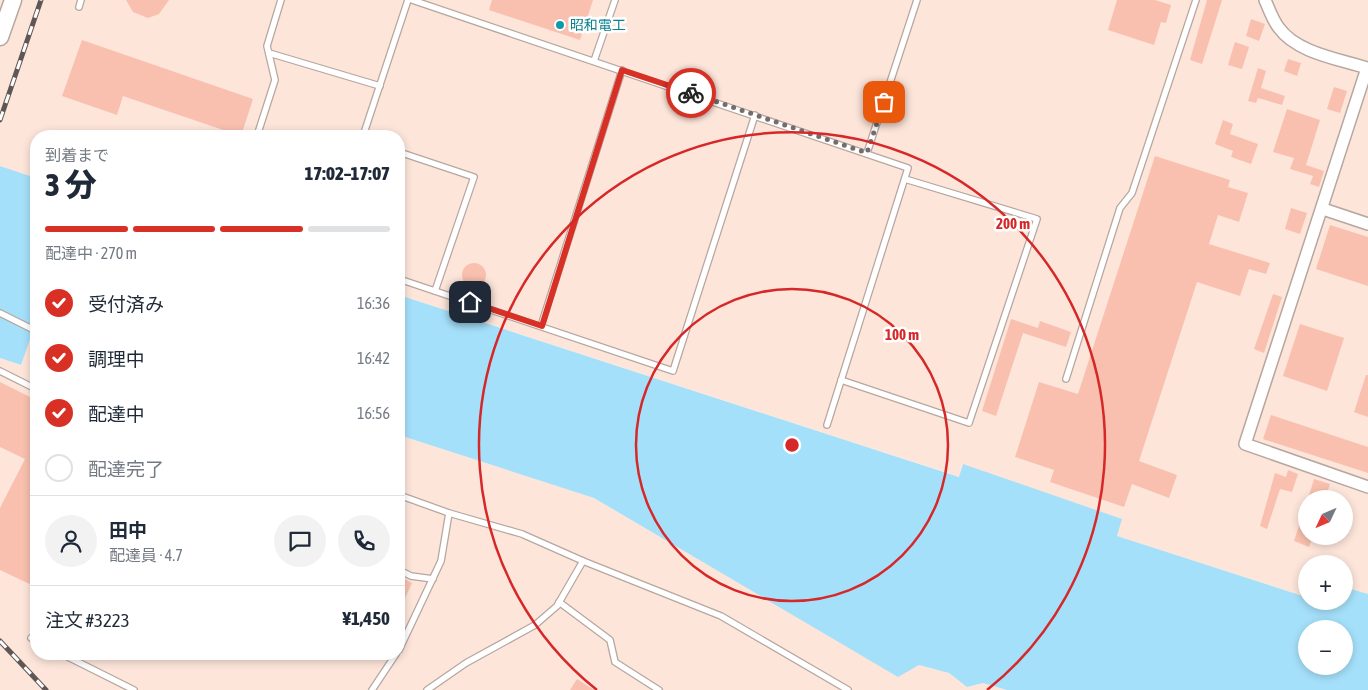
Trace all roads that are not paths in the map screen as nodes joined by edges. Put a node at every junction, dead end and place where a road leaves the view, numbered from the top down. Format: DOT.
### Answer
graph roads {
  1 [pos="12,0"];
  2 [pos="81,0"];
  3 [pos="281,0"];
  4 [pos="408,0"];
  5 [pos="412,0"];
  6 [pos="615,0"];
  7 [pos="917,0"];
  8 [pos="1196,0"];
  9 [pos="1265,0"];
  10 [pos="78,7"];
  11 [pos="0,37"];
  12 [pos="269,53"];
  13 [pos="594,61"];
  14 [pos="622,70"];
  15 [pos="380,86"];
  16 [pos="755,115"];
  17 [pos="259,130"];
  18 [pos="365,130"];
  19 [pos="867,153"];
  20 [pos="405,154"];
  21 [pos="905,179"];
  22 [pos="1323,209"];
  23 [pos="1368,224"];
  24 [pos="405,281"];
  25 [pos="435,290"];
  26 [pos="0,313"];
  27 [pos="542,326"];
  28 [pos="30,328"];
  29 [pos="0,371"];
  30 [pos="1066,379"];
  31 [pos="841,380"];
  32 [pos="30,386"];
  33 [pos="827,425"];
  34 [pos="1368,487"];
  35 [pos="405,496"];
  36 [pos="449,513"];
  37 [pos="582,561"];
  38 [pos="405,573"];
  39 [pos="432,579"];
  40 [pos="559,602"];
  41 [pos="405,637"];
  42 [pos="74,660"];
  43 [pos="392,660"];
  44 [pos="134,690"];
  45 [pos="372,690"];
  46 [pos="427,690"];
  47 [pos="659,690"];
  48 [pos="848,690"];
  1 -- 11 [label="main road"];
  2 -- 10 [label="lane"];
  3 -- 12 [label="lane"];
  4 -- 15 [label="lane"];
  5 -- 13 [label="lane"];
  6 -- 13 [label="lane"];
  7 -- 19 [label="lane"];
  8 -- 30 [label="lane"];
  9 -- 22 [label="street"];
  12 -- 15 [label="lane"];
  12 -- 17 [label="lane"];
  13 -- 14 [label="lane"];
  14 -- 16 [label="lane"];
  14 -- 27 [label="lane"];
  15 -- 18 [label="lane"];
  16 -- 19 [label="lane"];
  16 -- 27 [label="lane"];
  19 -- 21 [label="lane"];
  20 -- 25 [label="lane"];
  21 -- 31 [label="lane"];
  21 -- 31 [label="lane"];
  22 -- 23 [label="street"];
  22 -- 34 [label="street"];
  24 -- 25 [label="lane"];
  25 -- 27 [label="lane"];
  26 -- 28 [label="lane"];
  29 -- 32 [label="lane"];
  31 -- 33 [label="lane"];
  35 -- 36 [label="lane"];
  36 -- 37 [label="lane"];
  36 -- 39 [label="lane"];
  37 -- 40 [label="lane"];
  37 -- 48 [label="lane"];
  38 -- 39 [label="lane"];
  39 -- 41 [label="lane"];
  40 -- 46 [label="lane"];
  40 -- 47 [label="lane"];
  42 -- 44 [label="lane"];
  43 -- 45 [label="lane"];
}
